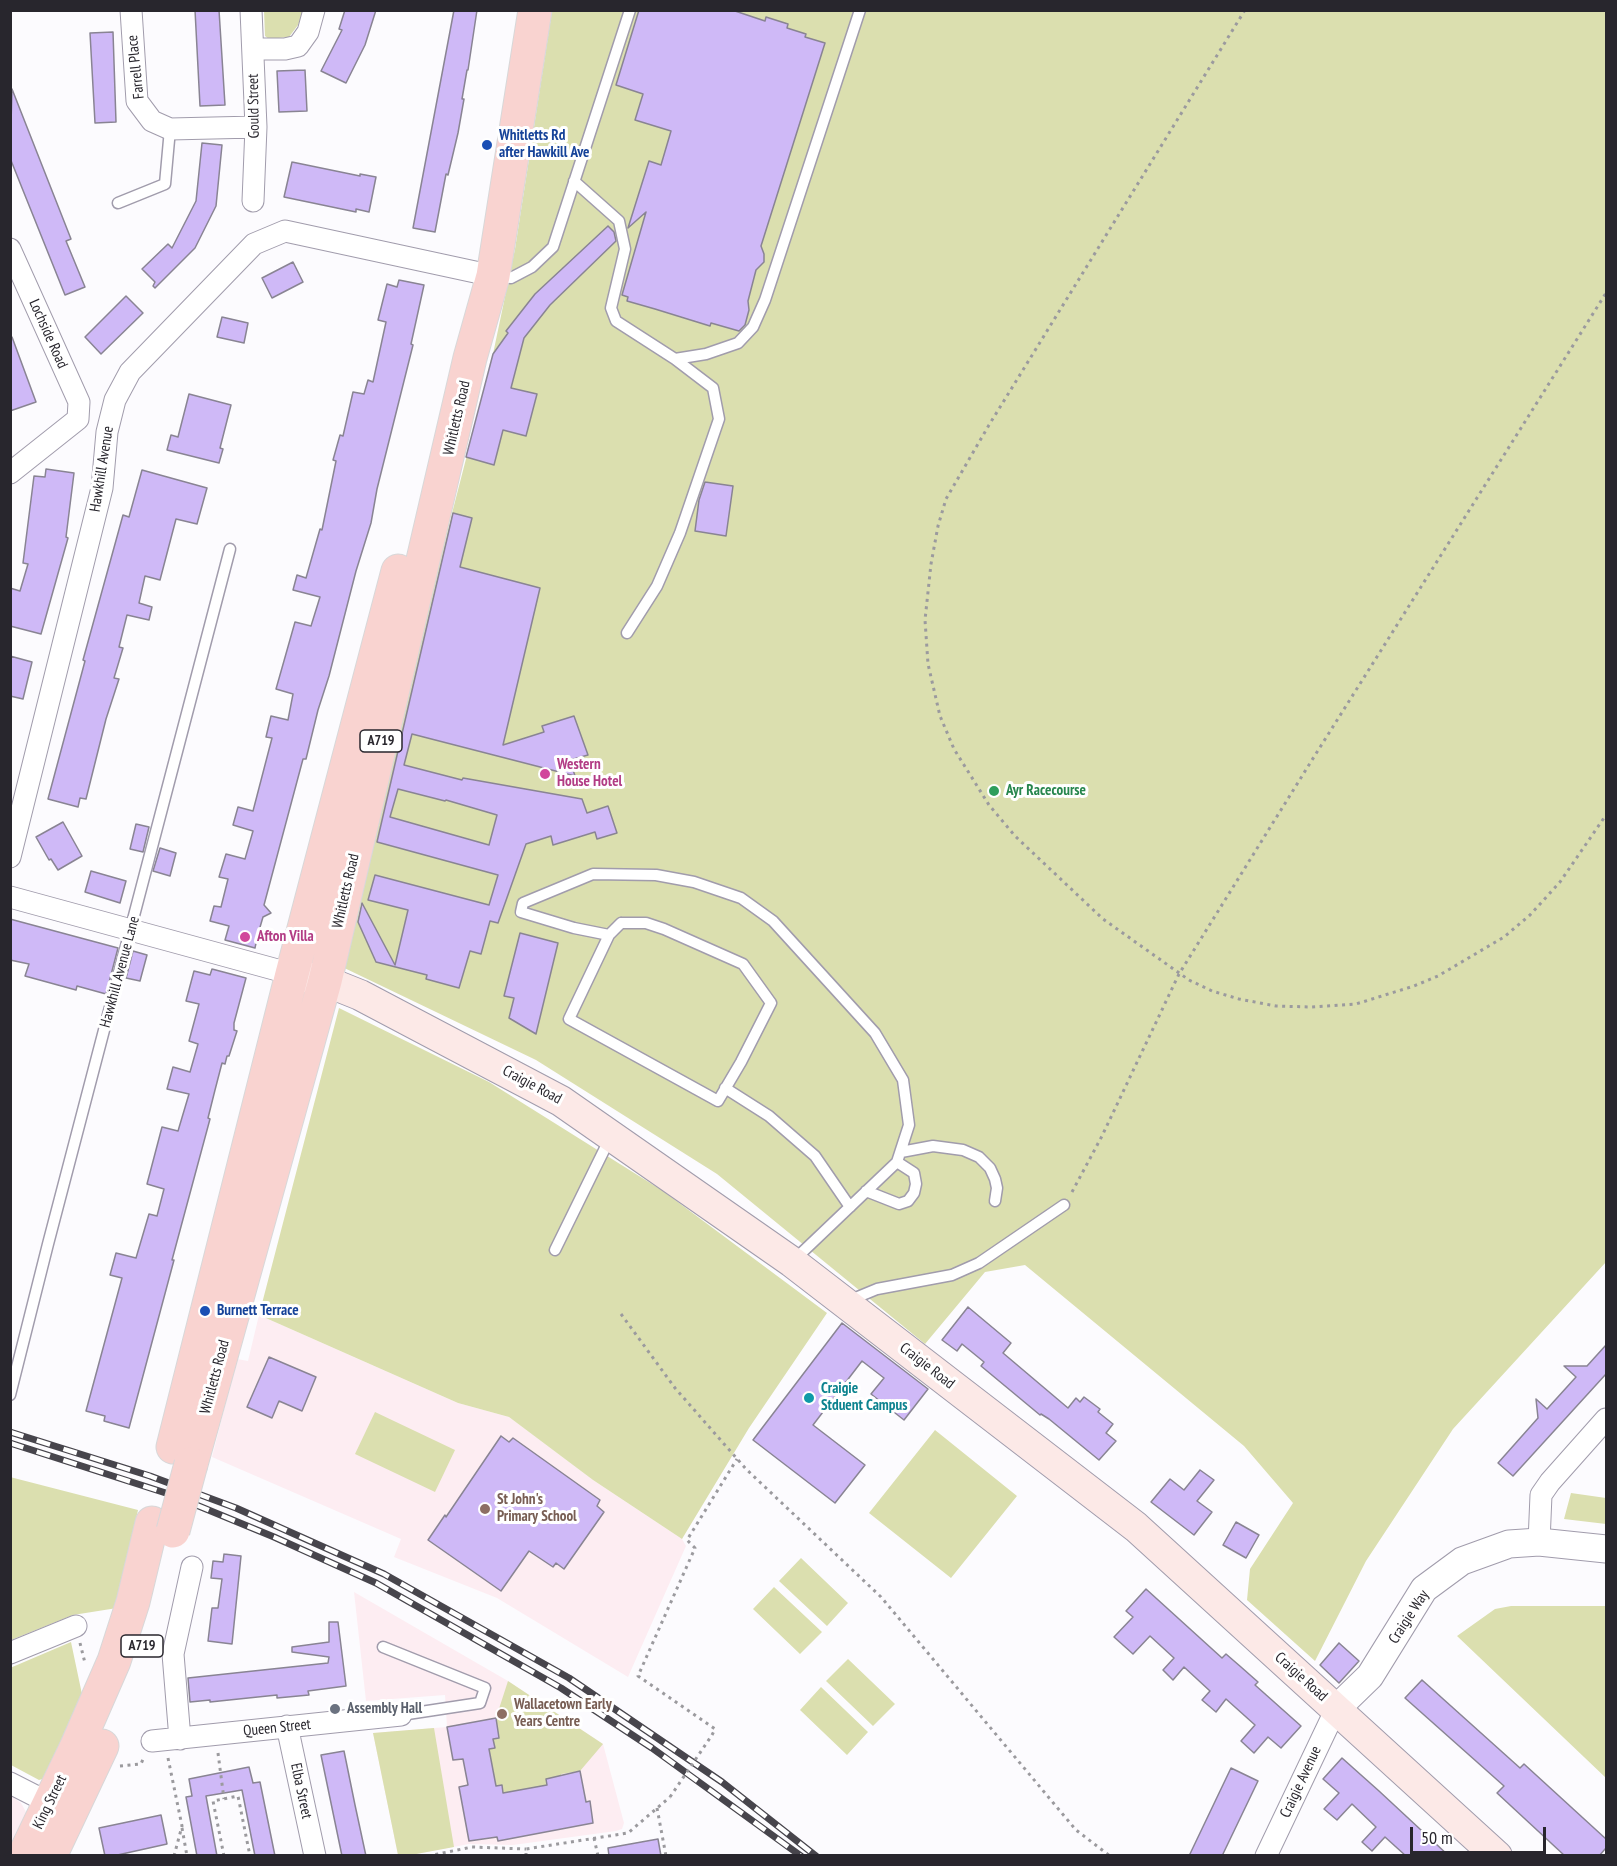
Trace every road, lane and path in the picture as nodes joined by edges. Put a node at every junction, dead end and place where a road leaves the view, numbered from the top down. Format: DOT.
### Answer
graph roads {
  1 [pos="131,10"];
  2 [pos="251,10"];
  3 [pos="314,10"];
  4 [pos="523,10"];
  5 [pos="536,10"];
  6 [pos="630,10"];
  7 [pos="860,10"];
  8 [pos="1245,10"];
  9 [pos="253,49"];
  10 [pos="256,127"];
  11 [pos="170,129"];
  12 [pos="574,181"];
  13 [pos="253,201"];
  14 [pos="118,203"];
  15 [pos="10,249"];
  16 [pos="484,274"];
  17 [pos="1606,293"];
  18 [pos="675,359"];
  19 [pos="10,473"];
  20 [pos="230,549"];
  21 [pos="627,633"];
  22 [pos="1606,815"];
  23 [pos="10,857"];
  24 [pos="10,897"];
  25 [pos="132,930"];
  26 [pos="609,934"];
  27 [pos="291,974"];
  28 [pos="1179,975"];
  29 [pos="325,981"];
  30 [pos="725,1088"];
  31 [pos="611,1135"];
  32 [pos="899,1157"];
  33 [pos="866,1191"];
  34 [pos="1072,1192"];
  35 [pos="995,1201"];
  36 [pos="1064,1205"];
  37 [pos="850,1207"];
  38 [pos="555,1251"];
  39 [pos="792,1262"];
  40 [pos="845,1302"];
  41 [pos="621,1314"];
  42 [pos="217,1322"];
  43 [pos="10,1395"];
  44 [pos="1606,1419"];
  45 [pos="737,1459"];
  46 [pos="1539,1542"];
  47 [pos="1606,1549"];
  48 [pos="192,1567"];
  49 [pos="76,1626"];
  50 [pos="383,1647"];
  51 [pos="10,1653"];
  52 [pos="1336,1709"];
  53 [pos="401,1715"];
  54 [pos="287,1726"];
  55 [pos="215,1735"];
  56 [pos="165,1740"];
  57 [pos="87,1752"];
  58 [pos="10,1784"];
  59 [pos="224,1799"];
  60 [pos="60,1808"];
  61 [pos="657,1808"];
  62 [pos="182,1827"];
  63 [pos="594,1838"];
  64 [pos="526,1849"];
  65 [pos="24,1856"];
  66 [pos="51,1856"];
  67 [pos="174,1856"];
  68 [pos="187,1856"];
  69 [pos="224,1856"];
  70 [pos="249,1856"];
  71 [pos="315,1856"];
  72 [pos="428,1856"];
  73 [pos="526,1856"];
  74 [pos="598,1856"];
  75 [pos="666,1856"];
  76 [pos="1110,1856"];
  77 [pos="1266,1856"];
  78 [pos="1497,1856"];
  1 -- 11 [label="street, Farrell Place"];
  2 -- 9 [label="street, Gould Street"];
  3 -- 9 [label="street"];
  4 -- 16 [label="main road, Whitletts Road / A719"];
  5 -- 16 [label="main road, Whitletts Road / A719"];
  6 -- 12 [label="lane"];
  7 -- 18 [label="lane"];
  8 -- 28 [label="path"];
  9 -- 10 [label="street, Gould Street"];
  10 -- 11 [label="street"];
  10 -- 13 [label="street, Gould Street"];
  11 -- 14 [label="lane"];
  12 -- 16 [label="lane"];
  12 -- 18 [label="lane"];
  15 -- 19 [label="street, Lochside Road"];
  16 -- 23 [label="street, Hawkhill Avenue"];
  16 -- 27 [label="main road, Whitletts Road / A719"];
  16 -- 29 [label="main road, Whitletts Road / A719"];
  17 -- 28 [label="path"];
  18 -- 21 [label="lane"];
  20 -- 25 [label="lane, Hawkhill Avenue Lane"];
  22 -- 28 [label="path"];
  24 -- 25 [label="street"];
  25 -- 27 [label="street"];
  25 -- 43 [label="lane, Hawkhill Avenue Lane"];
  26 -- 30 [label="lane"];
  26 -- 30 [label="lane"];
  26 -- 32 [label="lane"];
  27 -- 29 [label="main road, Craigie Road"];
  27 -- 42 [label="main road, Whitletts Road / A719"];
  28 -- 34 [label="path"];
  29 -- 31 [label="main road, Craigie Road"];
  29 -- 42 [label="main road, Whitletts Road / A719"];
  30 -- 37 [label="lane"];
  31 -- 38 [label="lane"];
  31 -- 39 [label="main road, Craigie Road"];
  32 -- 33 [label="lane"];
  32 -- 33 [label="lane"];
  32 -- 35 [label="lane"];
  33 -- 37 [label="lane"];
  36 -- 40 [label="lane"];
  37 -- 39 [label="lane"];
  39 -- 40 [label="main road, Craigie Road"];
  40 -- 52 [label="main road, Craigie Road"];
  41 -- 45 [label="path"];
  42 -- 57 [label="main road, Whitletts Road / A719, bridge"];
  44 -- 46 [label="street"];
  45 -- 61 [label="path, bridge"];
  45 -- 76 [label="path"];
  46 -- 47 [label="street, Craigie Way"];
  46 -- 52 [label="street, Craigie Way"];
  48 -- 56 [label="street"];
  49 -- 51 [label="street"];
  50 -- 53 [label="lane"];
  52 -- 77 [label="street, Craigie Avenue"];
  52 -- 78 [label="main road, Craigie Road"];
  53 -- 54 [label="street, Queen Street"];
  54 -- 55 [label="street, Queen Street"];
  54 -- 71 [label="street, Elba Street"];
  55 -- 56 [label="street, Queen Street"];
  55 -- 59 [label="path"];
  56 -- 62 [label="path"];
  57 -- 60 [label="main road, King Street / A719"];
  58 -- 60 [label="street"];
  59 -- 69 [label="path"];
  59 -- 70 [label="path"];
  60 -- 65 [label="main road, King Street / A719"];
  60 -- 66 [label="main road, King Street / A719"];
  61 -- 63 [label="path"];
  61 -- 75 [label="path"];
  62 -- 67 [label="path"];
  62 -- 68 [label="path"];
  63 -- 64 [label="path"];
  63 -- 74 [label="path"];
  64 -- 72 [label="path"];
  64 -- 73 [label="path"];
}
